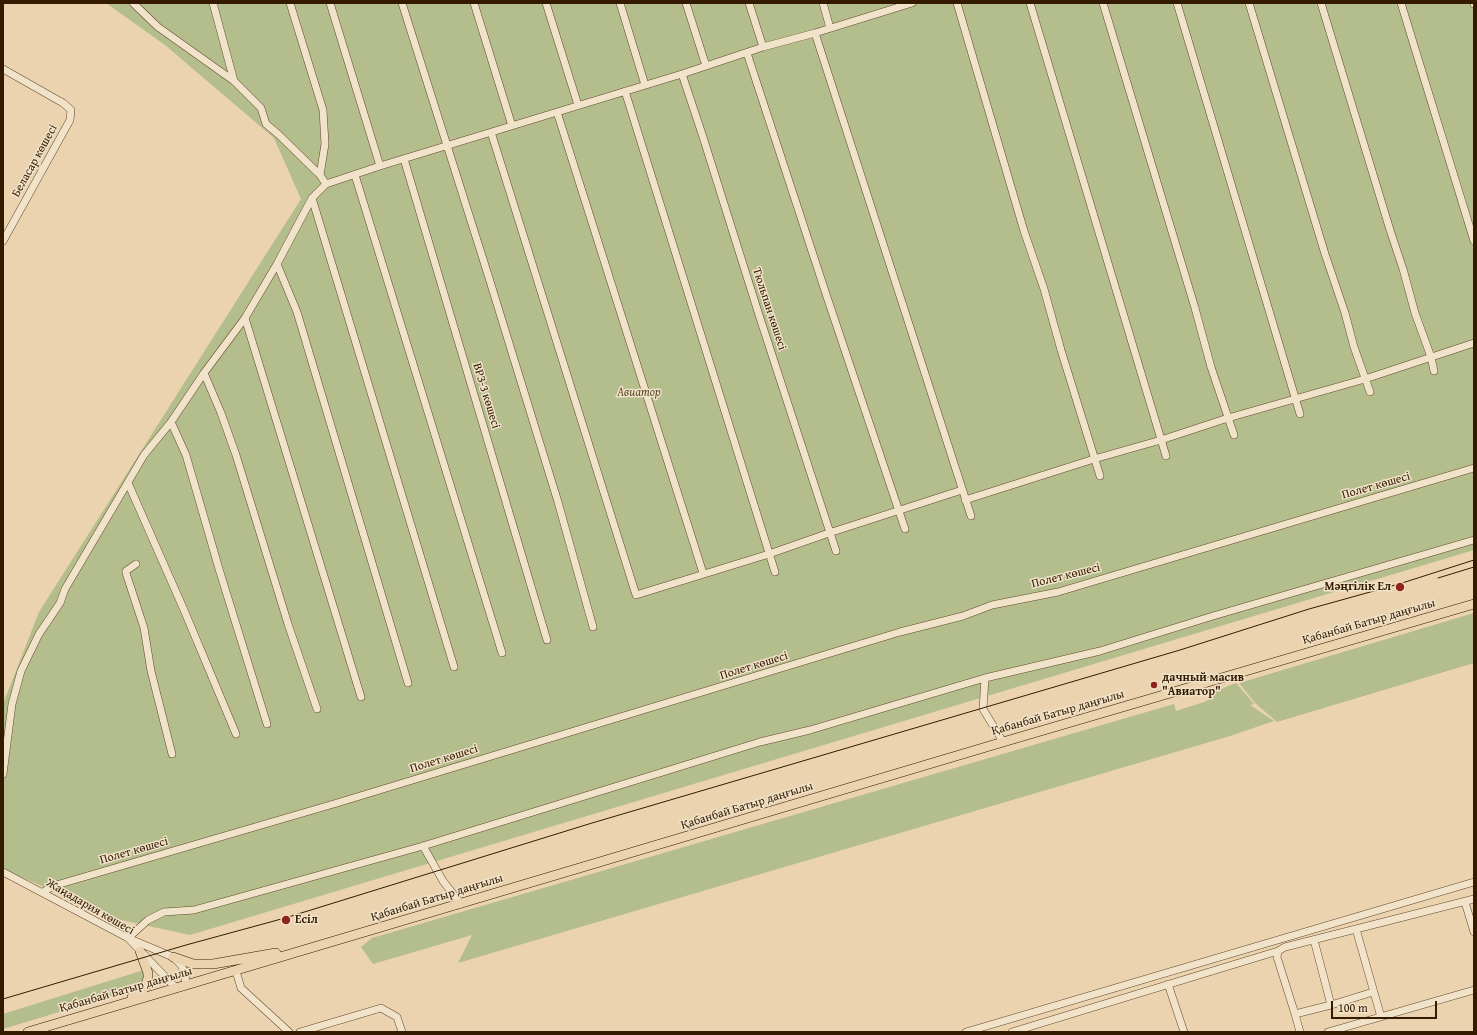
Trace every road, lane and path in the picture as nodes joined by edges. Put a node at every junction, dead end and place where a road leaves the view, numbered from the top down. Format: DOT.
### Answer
graph roads {
  1 [pos="132,3"];
  2 [pos="213,3"];
  3 [pos="290,3"];
  4 [pos="330,3"];
  5 [pos="402,3"];
  6 [pos="474,3"];
  7 [pos="546,3"];
  8 [pos="620,3"];
  9 [pos="686,3"];
  10 [pos="749,3"];
  11 [pos="823,3"];
  12 [pos="912,3"];
  13 [pos="957,3"];
  14 [pos="1030,3"];
  15 [pos="1103,3"];
  16 [pos="1177,3"];
  17 [pos="1249,3"];
  18 [pos="1321,3"];
  19 [pos="1401,3"];
  20 [pos="896,5"];
  21 [pos="830,28"];
  22 [pos="815,34"];
  23 [pos="763,47"];
  24 [pos="747,53"];
  25 [pos="706,66"];
  26 [pos="3,69"];
  27 [pos="682,74"];
  28 [pos="234,81"];
  29 [pos="645,85"];
  30 [pos="625,91"];
  31 [pos="578,105"];
  32 [pos="557,112"];
  33 [pos="512,126"];
  34 [pos="491,132"];
  35 [pos="447,146"];
  36 [pos="404,159"];
  37 [pos="380,166"];
  38 [pos="320,174"];
  39 [pos="355,175"];
  40 [pos="326,184"];
  41 [pos="312,198"];
  42 [pos="3,241"];
  43 [pos="1474,241"];
  44 [pos="277,264"];
  45 [pos="245,318"];
  46 [pos="1474,343"];
  47 [pos="1431,357"];
  48 [pos="1434,371"];
  49 [pos="204,373"];
  50 [pos="1365,379"];
  51 [pos="1370,392"];
  52 [pos="1295,399"];
  53 [pos="1300,414"];
  54 [pos="1228,418"];
  55 [pos="171,422"];
  56 [pos="1234,435"];
  57 [pos="1161,440"];
  58 [pos="1166,456"];
  59 [pos="1094,459"];
  60 [pos="1474,468"];
  61 [pos="1100,476"];
  62 [pos="128,483"];
  63 [pos="962,490"];
  64 [pos="965,500"];
  65 [pos="898,510"];
  66 [pos="971,516"];
  67 [pos="905,529"];
  68 [pos="829,533"];
  69 [pos="1474,540"];
  70 [pos="836,551"];
  71 [pos="769,554"];
  72 [pos="136,564"];
  73 [pos="775,572"];
  74 [pos="703,574"];
  75 [pos="1474,604"];
  76 [pos="593,626"];
  77 [pos="547,640"];
  78 [pos="502,653"];
  79 [pos="454,667"];
  80 [pos="985,678"];
  81 [pos="408,683"];
  82 [pos="361,697"];
  83 [pos="317,709"];
  84 [pos="267,724"];
  85 [pos="236,734"];
  86 [pos="1003,742"];
  87 [pos="172,754"];
  88 [pos="3,774"];
  89 [pos="423,846"];
  90 [pos="3,872"];
  91 [pos="1474,882"];
  92 [pos="43,892"];
  93 [pos="1474,899"];
  94 [pos="1465,902"];
  95 [pos="461,904"];
  96 [pos="1356,929"];
  97 [pos="1474,932"];
  98 [pos="128,938"];
  99 [pos="1314,940"];
  100 [pos="321,945"];
  101 [pos="140,951"];
  102 [pos="1278,951"];
  103 [pos="173,957"];
  104 [pos="236,971"];
  105 [pos="1168,984"];
  106 [pos="186,985"];
  107 [pos="176,988"];
  108 [pos="1474,990"];
  109 [pos="1373,992"];
  110 [pos="117,1005"];
  111 [pos="1331,1005"];
  112 [pos="1295,1014"];
  113 [pos="1381,1017"];
  114 [pos="28,1032"];
  115 [pos="289,1032"];
  116 [pos="300,1032"];
  117 [pos="402,1032"];
  118 [pos="966,1032"];
  119 [pos="1012,1032"];
  120 [pos="1184,1032"];
  121 [pos="1300,1032"];
  122 [pos="1328,1032"];
  1 -- 28 [label="street"];
  2 -- 28 [label="street"];
  3 -- 38 [label="street"];
  4 -- 37 [label="street"];
  5 -- 35 [label="street"];
  6 -- 33 [label="street"];
  7 -- 31 [label="street"];
  8 -- 29 [label="street"];
  9 -- 25 [label="street"];
  10 -- 23 [label="street"];
  11 -- 21 [label="street"];
  12 -- 20 [label="street"];
  13 -- 59 [label="street"];
  14 -- 57 [label="street"];
  15 -- 54 [label="street"];
  16 -- 52 [label="street"];
  17 -- 50 [label="street"];
  18 -- 47 [label="street"];
  19 -- 43 [label="street"];
  20 -- 21 [label="street"];
  21 -- 22 [label="street"];
  22 -- 23 [label="street"];
  22 -- 63 [label="street"];
  23 -- 24 [label="street"];
  24 -- 25 [label="street"];
  24 -- 65 [label="street"];
  25 -- 27 [label="street"];
  26 -- 42 [label="street, Беласар көшесі"];
  27 -- 29 [label="street"];
  27 -- 68 [label="street, Тюльпан көшесі"];
  28 -- 38 [label="street"];
  29 -- 30 [label="street"];
  30 -- 31 [label="street"];
  30 -- 71 [label="street"];
  31 -- 32 [label="street"];
  32 -- 33 [label="street"];
  32 -- 74 [label="street"];
  33 -- 34 [label="street"];
  34 -- 35 [label="street"];
  34 -- 74 [label="street"];
  35 -- 36 [label="street"];
  35 -- 76 [label="street"];
  36 -- 37 [label="street"];
  36 -- 77 [label="street, ВРЗ-3 көшесі"];
  37 -- 39 [label="street"];
  38 -- 40 [label="street"];
  39 -- 40 [label="street"];
  39 -- 78 [label="street"];
  40 -- 41 [label="street"];
  41 -- 44 [label="street"];
  41 -- 79 [label="street"];
  44 -- 45 [label="street"];
  44 -- 81 [label="street"];
  45 -- 49 [label="street"];
  45 -- 82 [label="street"];
  46 -- 47 [label="street"];
  47 -- 48 [label="street"];
  47 -- 50 [label="street"];
  49 -- 55 [label="street"];
  49 -- 83 [label="street"];
  50 -- 51 [label="street"];
  50 -- 52 [label="street"];
  52 -- 53 [label="street"];
  52 -- 54 [label="street"];
  54 -- 56 [label="street"];
  54 -- 57 [label="street"];
  55 -- 62 [label="street"];
  55 -- 84 [label="street"];
  57 -- 58 [label="street"];
  57 -- 59 [label="street"];
  59 -- 61 [label="street"];
  59 -- 64 [label="street"];
  60 -- 92 [label="street, Полет көшесі"];
  62 -- 85 [label="street"];
  62 -- 88 [label="street"];
  63 -- 64 [label="street"];
  63 -- 65 [label="street"];
  64 -- 66 [label="street"];
  65 -- 67 [label="street"];
  65 -- 68 [label="street"];
  68 -- 70 [label="street, Тюльпан көшесі"];
  68 -- 71 [label="street"];
  69 -- 80 [label="street"];
  71 -- 73 [label="street"];
  71 -- 74 [label="street"];
  72 -- 87 [label="street"];
  75 -- 86 [label="main road, Қабанбай Батыр даңғылы"];
  80 -- 86 [label="street"];
  80 -- 89 [label="street"];
  86 -- 95 [label="main road, Қабанбай Батыр даңғылы"];
  89 -- 95 [label="street"];
  89 -- 98 [label="street"];
  90 -- 92 [label="street, Жаңадария көшесі"];
  91 -- 118 [label="street"];
  92 -- 98 [label="street, Жаңадария көшесі"];
  93 -- 94 [label="street"];
  94 -- 96 [label="street"];
  94 -- 97 [label="street"];
  95 -- 100 [label="main road, Қабанбай Батыр даңғылы"];
  96 -- 99 [label="street"];
  96 -- 109 [label="street"];
  98 -- 101 [label="street, Жаңадария көшесі"];
  98 -- 103 [label="street"];
  99 -- 102 [label="street"];
  99 -- 111 [label="street"];
  100 -- 103 [label="main road"];
  100 -- 104 [label="main road, Қабанбай Батыр даңғылы"];
  101 -- 107 [label="street, Жаңадария көшесі"];
  101 -- 110 [label="main road"];
  102 -- 105 [label="street"];
  102 -- 112 [label="street"];
  103 -- 106 [label="street"];
  104 -- 106 [label="main road, Қабанбай Батыр даңғылы"];
  104 -- 115 [label="street"];
  105 -- 119 [label="street"];
  105 -- 120 [label="street"];
  106 -- 107 [label="main road, Қабанбай Батыр даңғылы"];
  107 -- 110 [label="main road, Қабанбай Батыр даңғылы"];
  108 -- 113 [label="street"];
  109 -- 111 [label="street"];
  109 -- 113 [label="street"];
  110 -- 114 [label="main road, Қабанбай Батыр даңғылы"];
  111 -- 112 [label="street"];
  112 -- 121 [label="street"];
  113 -- 122 [label="street"];
  116 -- 117 [label="street"];
}
